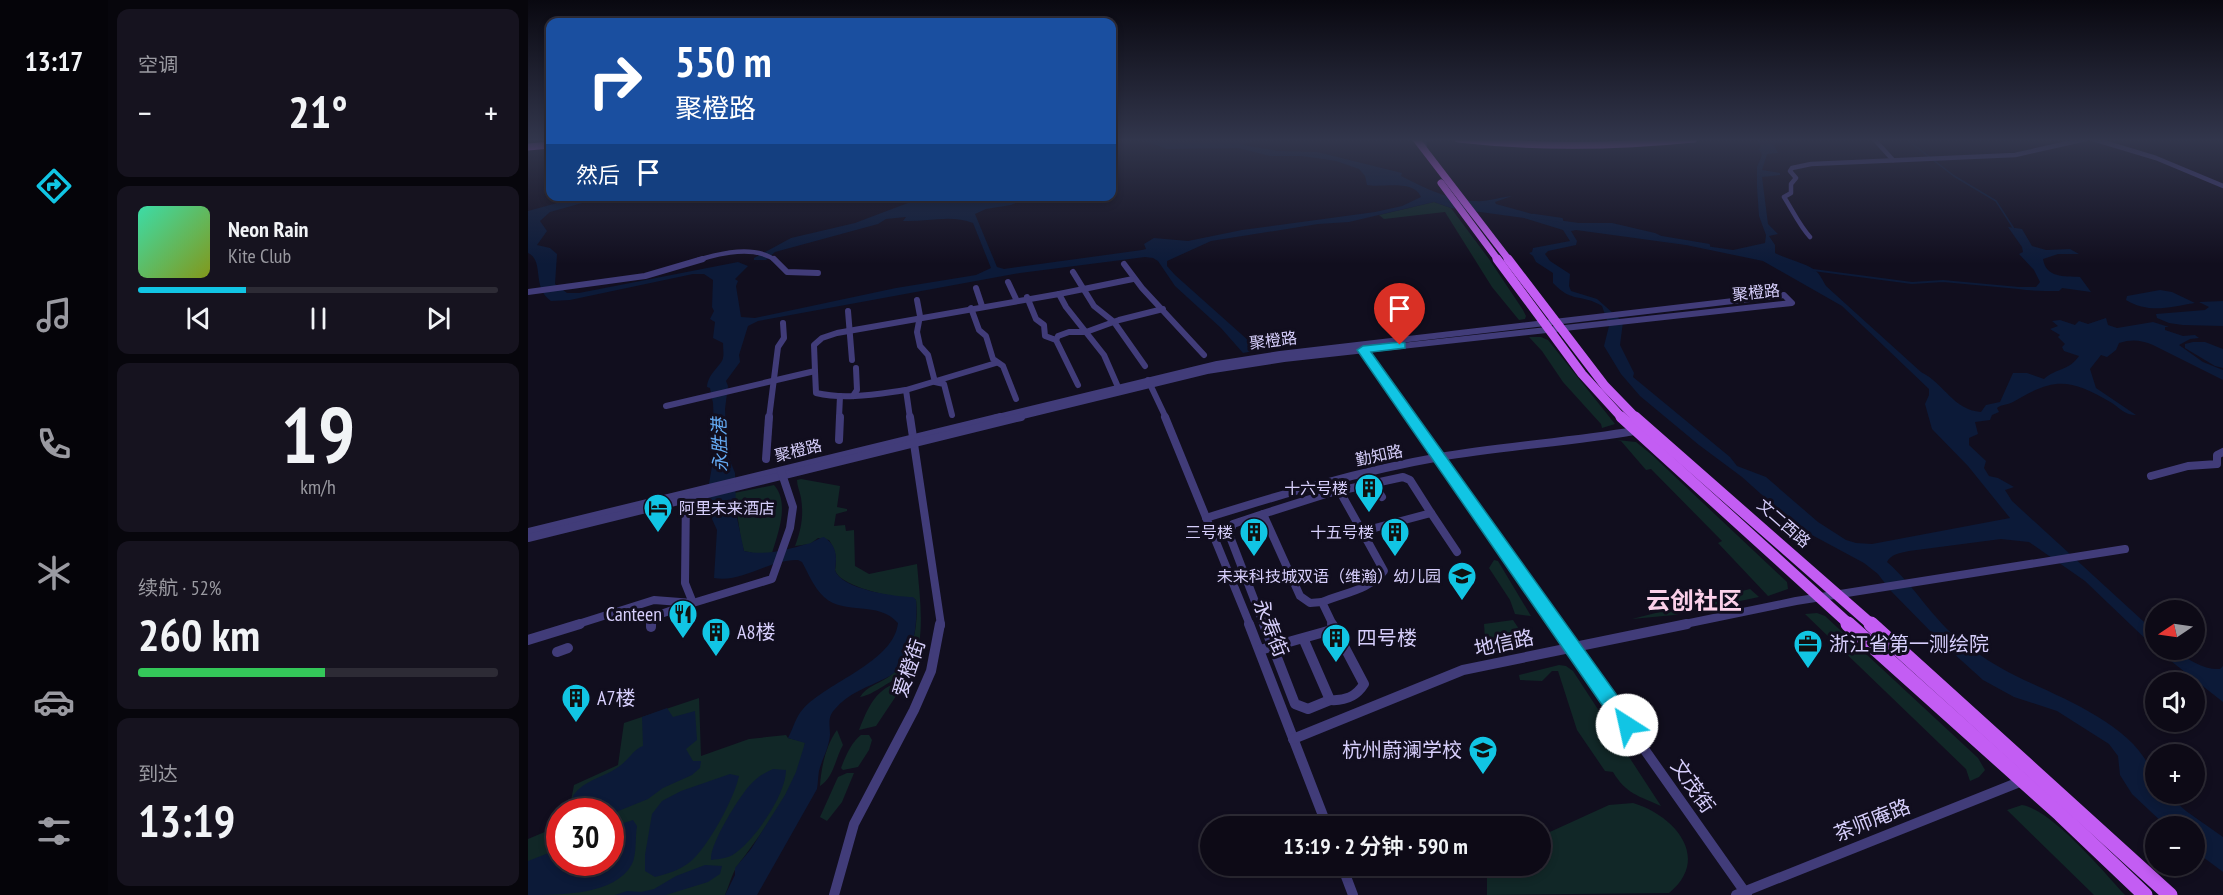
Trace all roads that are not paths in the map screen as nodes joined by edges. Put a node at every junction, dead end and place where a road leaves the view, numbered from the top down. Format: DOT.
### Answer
graph roads {
  1 [pos="1439,181"];
  2 [pos="1447,181"];
  3 [pos="1794,181"];
  4 [pos="1468,213"];
  5 [pos="1810,237"];
  6 [pos="1124,264"];
  7 [pos="818,273"];
  8 [pos="1073,273"];
  9 [pos="1134,279"];
  10 [pos="1008,282"];
  11 [pos="976,288"];
  12 [pos="1085,290"];
  13 [pos="532,292"];
  14 [pos="1059,294"];
  15 [pos="1027,297"];
  16 [pos="1016,299"];
  17 [pos="917,300"];
  18 [pos="982,306"];
  19 [pos="971,308"];
  20 [pos="1163,309"];
  21 [pos="848,311"];
  22 [pos="917,320"];
  23 [pos="1114,322"];
  24 [pos="783,323"];
  25 [pos="1553,326"];
  26 [pos="851,330"];
  27 [pos="1086,332"];
  28 [pos="1056,340"];
  29 [pos="1362,347"];
  30 [pos="1204,355"];
  31 [pos="852,360"];
  32 [pos="996,363"];
  33 [pos="1144,366"];
  34 [pos="856,368"];
  35 [pos="815,372"];
  36 [pos="774,381"];
  37 [pos="935,382"];
  38 [pos="1149,382"];
  39 [pos="1078,385"];
  40 [pos="1118,387"];
  41 [pos="906,390"];
  42 [pos="840,396"];
  43 [pos="853,396"];
  44 [pos="1016,399"];
  45 [pos="666,406"];
  46 [pos="952,414"];
  47 [pos="1634,431"];
  48 [pos="839,440"];
  49 [pos="913,440"];
  50 [pos="2223,452"];
  51 [pos="1439,458"];
  52 [pos="766,459"];
  53 [pos="782,472"];
  54 [pos="2151,476"];
  55 [pos="1372,482"];
  56 [pos="1324,483"];
  57 [pos="1339,490"];
  58 [pos="1329,493"];
  59 [pos="685,496"];
  60 [pos="1382,497"];
  61 [pos="1431,513"];
  62 [pos="1263,514"];
  63 [pos="1206,518"];
  64 [pos="528,532"];
  65 [pos="1363,533"];
  66 [pos="528,538"];
  67 [pos="2125,549"];
  68 [pos="1457,552"];
  69 [pos="1838,594"];
  70 [pos="1817,597"];
  71 [pos="1322,602"];
  72 [pos="693,603"];
  73 [pos="651,627"];
  74 [pos="1335,629"];
  75 [pos="1303,638"];
  76 [pos="528,640"];
  77 [pos="1272,647"];
  78 [pos="1572,647"];
  79 [pos="568,648"];
  80 [pos="1260,650"];
  81 [pos="557,652"];
  82 [pos="1330,700"];
  83 [pos="1293,739"];
  84 [pos="2022,781"];
  85 [pos="1323,816"];
  86 [pos="1346,876"];
  87 [pos="1742,894"];
  88 [pos="834,895"];
  89 [pos="1353,895"];
  90 [pos="2145,895"];
  91 [pos="2170,895"];
  1 -- 4 [label="main road, 文二西路"];
  2 -- 4 [label="main road, 文二西路"];
  3 -- 5 [label="street"];
  4 -- 25 [label="main road, 文二西路"];
  6 -- 9 [label="street"];
  7 -- 13 [label="street"];
  8 -- 12 [label="street"];
  9 -- 12 [label="street"];
  9 -- 20 [label="street"];
  10 -- 16 [label="street"];
  11 -- 18 [label="street"];
  12 -- 14 [label="street"];
  12 -- 23 [label="street"];
  14 -- 15 [label="street"];
  14 -- 27 [label="street"];
  15 -- 16 [label="street"];
  15 -- 28 [label="street"];
  16 -- 18 [label="street"];
  17 -- 22 [label="street"];
  18 -- 19 [label="street"];
  19 -- 22 [label="street"];
  19 -- 32 [label="street"];
  20 -- 23 [label="street"];
  20 -- 30 [label="street"];
  21 -- 26 [label="street"];
  22 -- 26 [label="street"];
  22 -- 37 [label="street"];
  23 -- 27 [label="street"];
  23 -- 33 [label="street"];
  24 -- 36 [label="street"];
  25 -- 25 [label="street, 聚橙路"];
  25 -- 29 [label="street, 聚橙路"];
  25 -- 47 [label="main road, 文二西路"];
  25 -- 69 [label="main road, 文二西路"];
  26 -- 31 [label="street"];
  26 -- 35 [label="street"];
  27 -- 28 [label="street"];
  27 -- 40 [label="street"];
  28 -- 39 [label="street"];
  29 -- 38 [label="street, 聚橙路"];
  29 -- 51 [label="street, 文茂街"];
  32 -- 37 [label="street"];
  32 -- 44 [label="street"];
  34 -- 43 [label="street"];
  35 -- 36 [label="street"];
  35 -- 42 [label="street"];
  36 -- 45 [label="street"];
  36 -- 52 [label="street"];
  37 -- 41 [label="street"];
  37 -- 46 [label="street"];
  38 -- 40 [label="street, 聚橙路"];
  38 -- 49 [label="street, 聚橙路"];
  38 -- 63 [label="street, 永寿街"];
  40 -- 49 [label="street, 聚橙路"];
  41 -- 43 [label="street"];
  41 -- 49 [label="street, 爱橙街"];
  42 -- 43 [label="street"];
  42 -- 48 [label="street"];
  47 -- 51 [label="street, 勤知路"];
  47 -- 70 [label="main road, 文二西路"];
  49 -- 53 [label="street, 聚橙路"];
  49 -- 88 [label="street, 爱橙街"];
  50 -- 54 [label="street"];
  51 -- 56 [label="street, 勤知路"];
  51 -- 78 [label="street, 文茂街"];
  53 -- 59 [label="street, 聚橙路"];
  53 -- 72 [label="street"];
  55 -- 57 [label="street"];
  55 -- 60 [label="street"];
  55 -- 61 [label="street"];
  56 -- 58 [label="street"];
  56 -- 63 [label="street, 勤知路"];
  57 -- 58 [label="street"];
  57 -- 65 [label="street"];
  58 -- 62 [label="street"];
  59 -- 64 [label="street, 聚橙路"];
  59 -- 66 [label="street, 聚橙路"];
  59 -- 72 [label="street"];
  61 -- 65 [label="street"];
  61 -- 68 [label="street"];
  62 -- 71 [label="street"];
  62 -- 77 [label="street"];
  63 -- 80 [label="street, 永寿街"];
  65 -- 71 [label="street"];
  67 -- 69 [label="street, 地信路"];
  69 -- 70 [label="street, 地信路"];
  69 -- 91 [label="main road, 文二西路"];
  70 -- 78 [label="street, 地信路"];
  70 -- 84 [label="main road, 文二西路"];
  71 -- 74 [label="street"];
  72 -- 73 [label="street"];
  72 -- 76 [label="street"];
  74 -- 75 [label="street"];
  74 -- 82 [label="street"];
  75 -- 77 [label="street"];
  75 -- 82 [label="street"];
  77 -- 80 [label="street"];
  77 -- 82 [label="street"];
  78 -- 83 [label="street, 地信路"];
  78 -- 87 [label="street, 文茂街"];
  79 -- 81 [label="street"];
  80 -- 83 [label="street, 永寿街"];
  83 -- 85 [label="street, 永寿街"];
  84 -- 87 [label="street, 茶师庵路"];
  84 -- 90 [label="main road, 文二西路"];
  86 -- 89 [label="street"];
}
